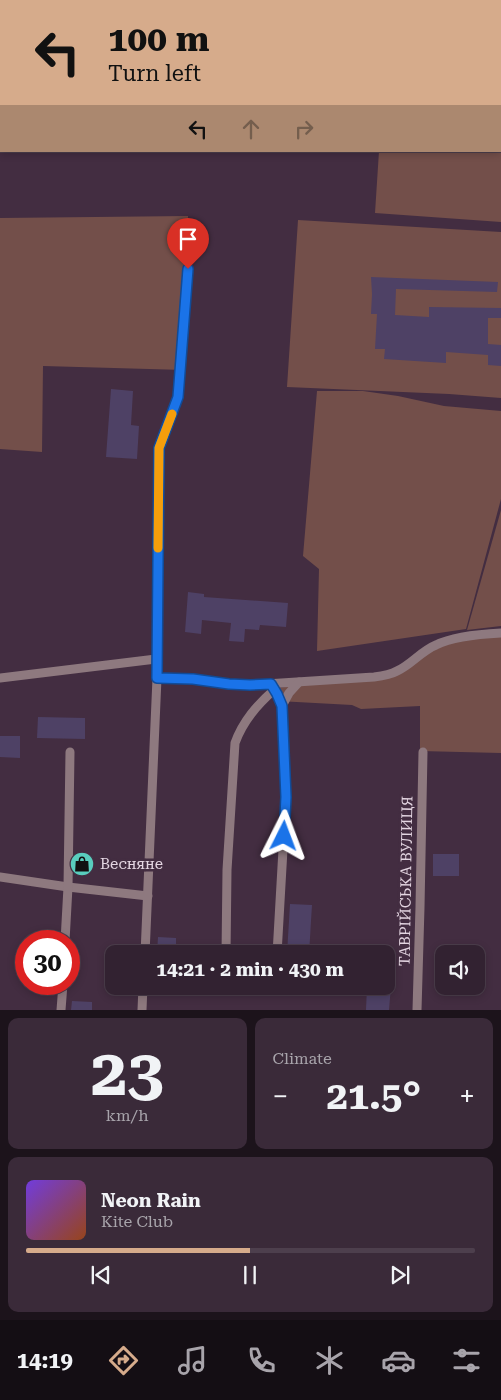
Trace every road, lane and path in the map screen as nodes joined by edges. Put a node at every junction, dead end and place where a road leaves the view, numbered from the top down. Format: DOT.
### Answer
graph roads {
  1 [pos="188,269"];
  2 [pos="501,633"];
  3 [pos="156,659"];
  4 [pos="0,678"];
  5 [pos="157,678"];
  6 [pos="299,682"];
  7 [pos="273,686"];
  8 [pos="282,706"];
  9 [pos="70,752"];
  10 [pos="423,752"];
  11 [pos="0,876"];
  12 [pos="68,887"];
  13 [pos="148,896"];
  14 [pos="66,930"];
  15 [pos="145,945"];
  16 [pos="226,945"];
  17 [pos="278,945"];
  18 [pos="62,995"];
  19 [pos="143,995"];
  20 [pos="61,1010"];
  21 [pos="142,1010"];
  22 [pos="417,1010"];
  1 -- 3 [label="street"];
  2 -- 6 [label="street"];
  3 -- 4 [label="street"];
  3 -- 5 [label="street"];
  5 -- 7 [label="street"];
  5 -- 13 [label="street"];
  6 -- 7 [label="street"];
  6 -- 8 [label="street"];
  7 -- 8 [label="street"];
  7 -- 16 [label="street"];
  8 -- 17 [label="street"];
  9 -- 12 [label="street"];
  10 -- 22 [label="street, ТАВРІЙСЬКА ВУЛИЦЯ"];
  11 -- 12 [label="street"];
  12 -- 13 [label="street"];
  12 -- 14 [label="street"];
  13 -- 15 [label="street"];
  18 -- 20 [label="street"];
  19 -- 21 [label="street"];
}
